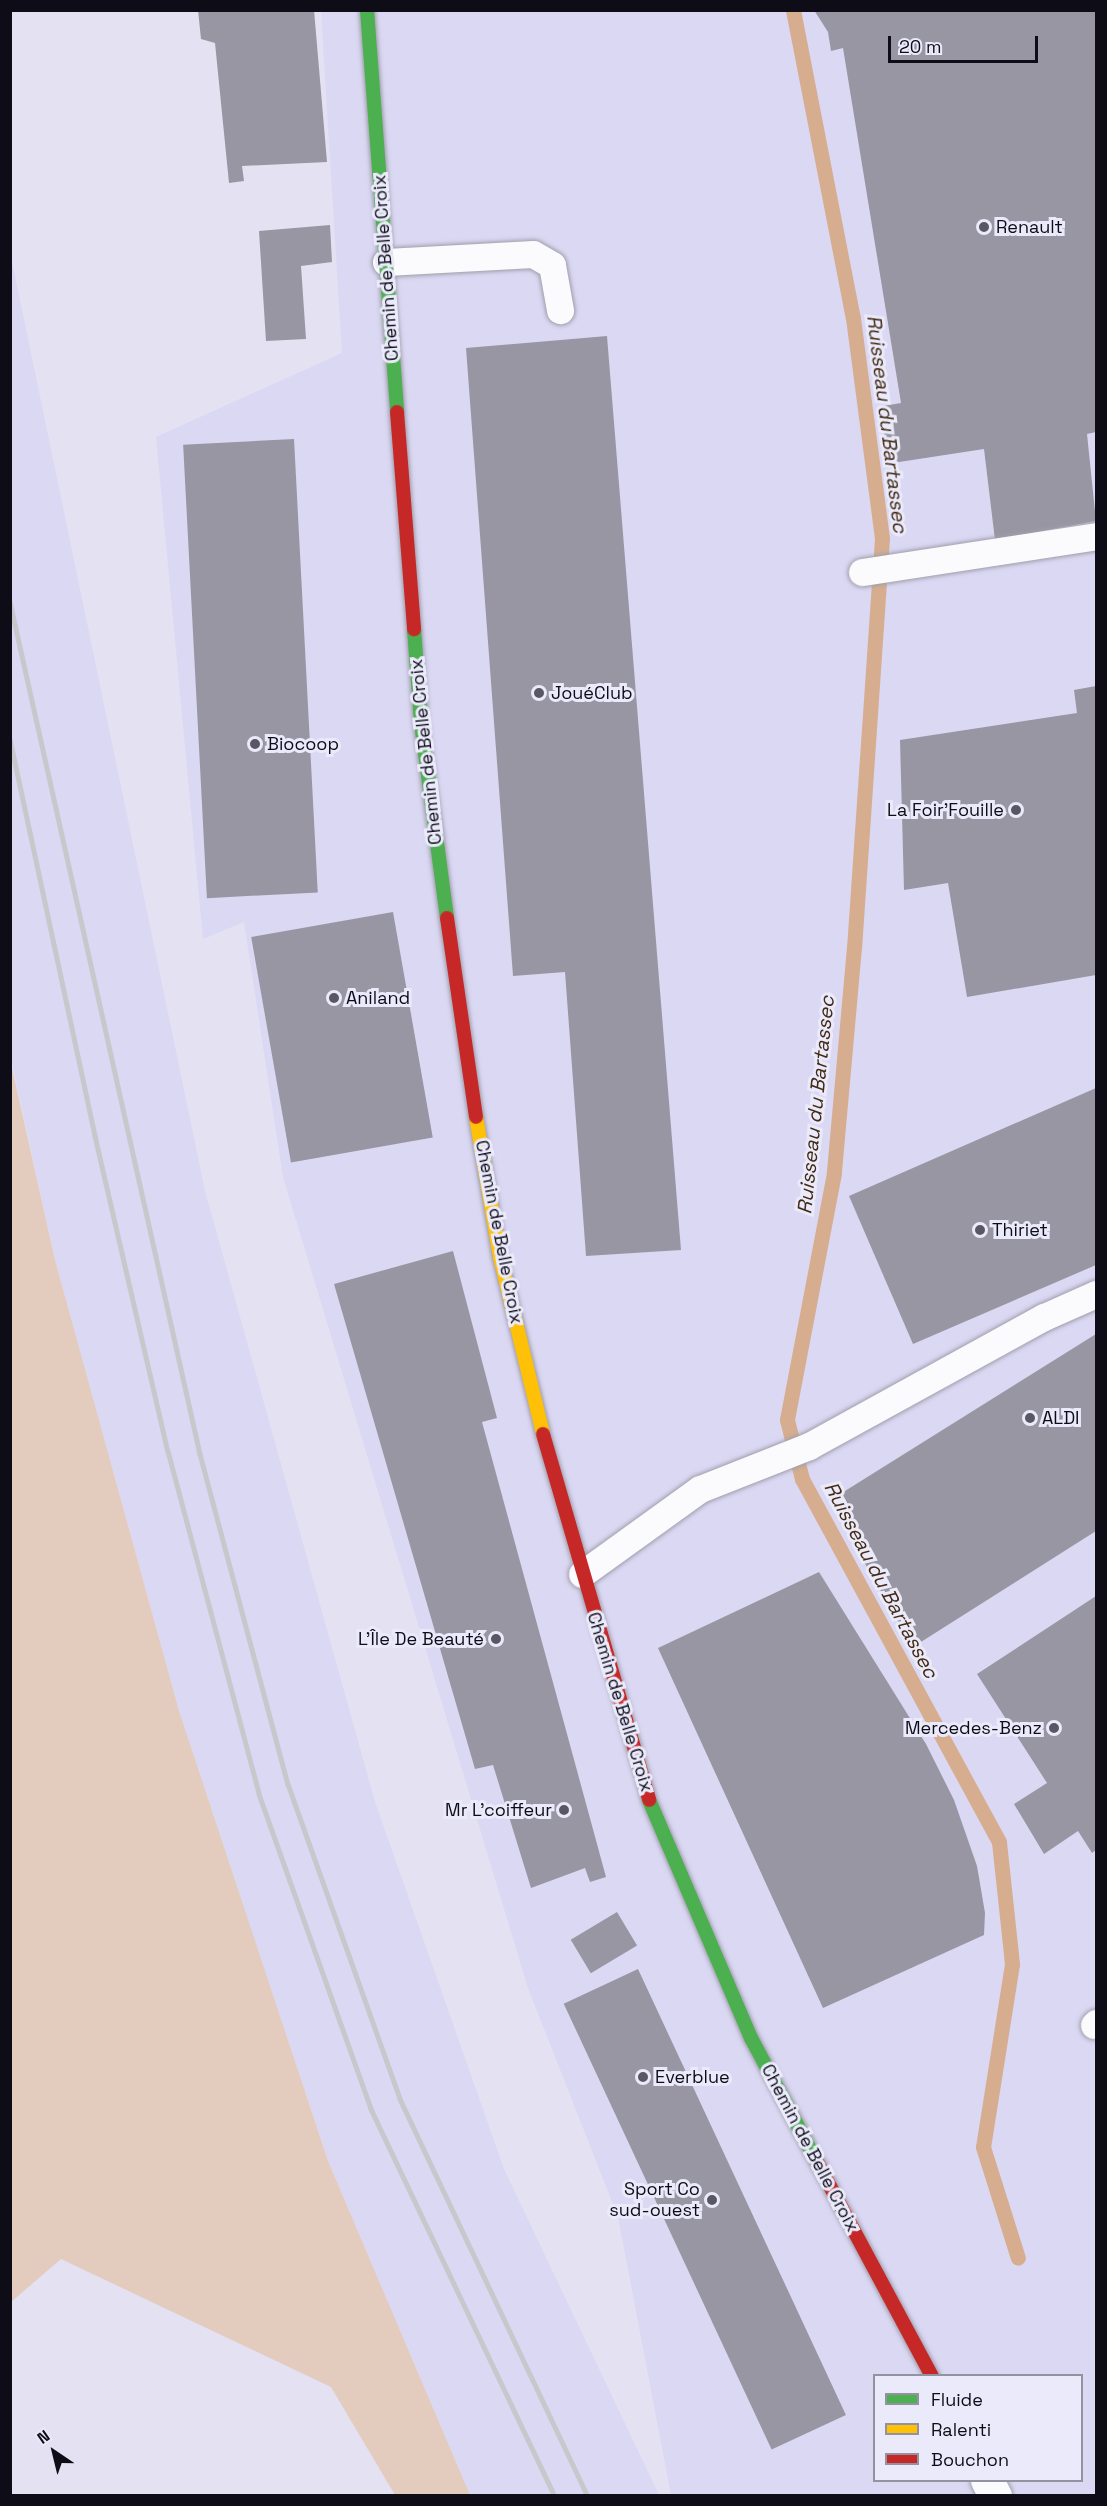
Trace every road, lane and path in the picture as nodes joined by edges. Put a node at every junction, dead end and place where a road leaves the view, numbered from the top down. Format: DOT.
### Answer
graph roads {
  1 [pos="367,10"];
  2 [pos="386,262"];
  3 [pos="560,310"];
  4 [pos="1096,536"];
  5 [pos="862,572"];
  6 [pos="1096,1294"];
  7 [pos="582,1574"];
  8 [pos="931,2374"];
  9 [pos="988,2482"];
  10 [pos="995,2496"];
  1 -- 2 [label="street, Chemin de Belle Croix"];
  2 -- 3 [label="lane"];
  2 -- 7 [label="street, Chemin de Belle Croix"];
  4 -- 5 [label="lane"];
  6 -- 7 [label="lane"];
  7 -- 8 [label="street, Chemin de Belle Croix"];
  9 -- 10 [label="street"];
}
